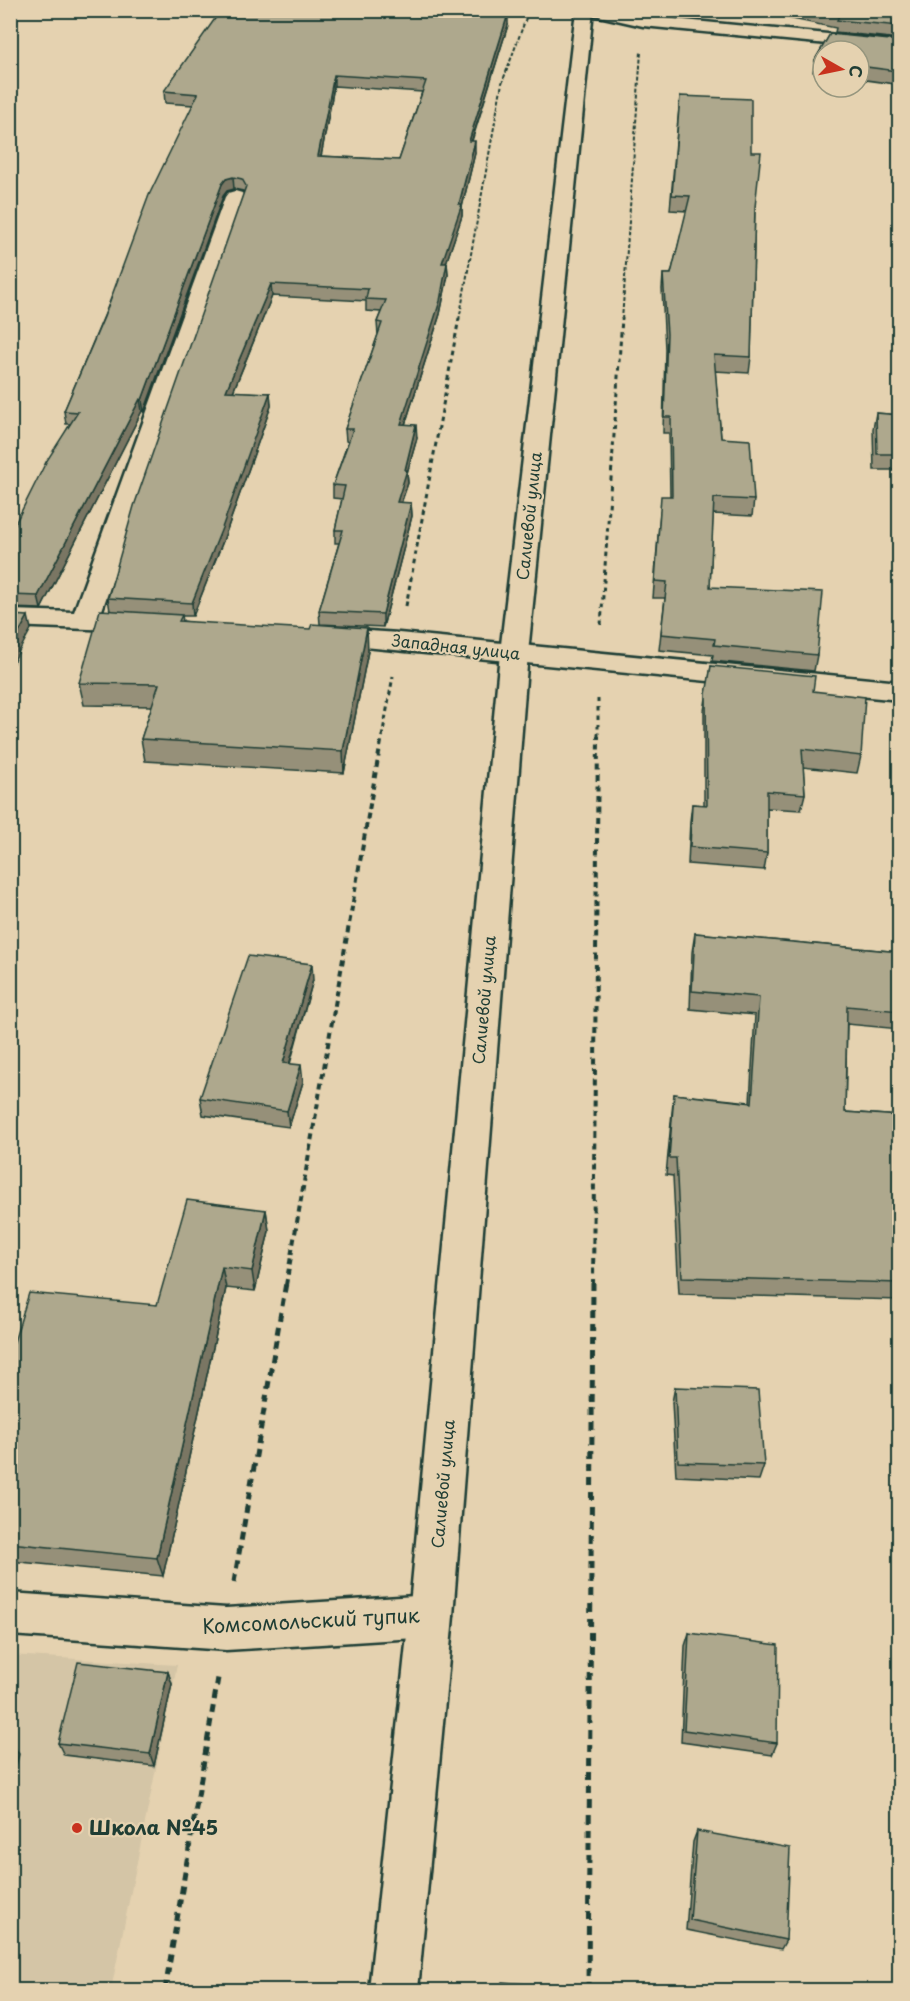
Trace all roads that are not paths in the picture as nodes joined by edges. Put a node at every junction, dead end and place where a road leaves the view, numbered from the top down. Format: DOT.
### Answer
graph roads {
  1 [pos="585,10"];
  2 [pos="596,10"];
  3 [pos="900,46"];
  4 [pos="235,197"];
  5 [pos="10,618"];
  6 [pos="85,620"];
  7 [pos="167,625"];
  8 [pos="295,634"];
  9 [pos="514,652"];
  10 [pos="900,691"];
  11 [pos="10,1614"];
  12 [pos="431,1616"];
  13 [pos="393,1990"];
  1 -- 9 [label="main road, Салиевой улица"];
  2 -- 3 [label="main road"];
  4 -- 6 [label="main road"];
  5 -- 6 [label="main road"];
  6 -- 7 [label="main road"];
  8 -- 9 [label="main road, Западная улица"];
  9 -- 10 [label="main road, Западная улица"];
  9 -- 12 [label="main road, Салиевой улица"];
  11 -- 12 [label="main road, Комсомольский тупик"];
  12 -- 13 [label="main road, Салиевой улица"];
}
